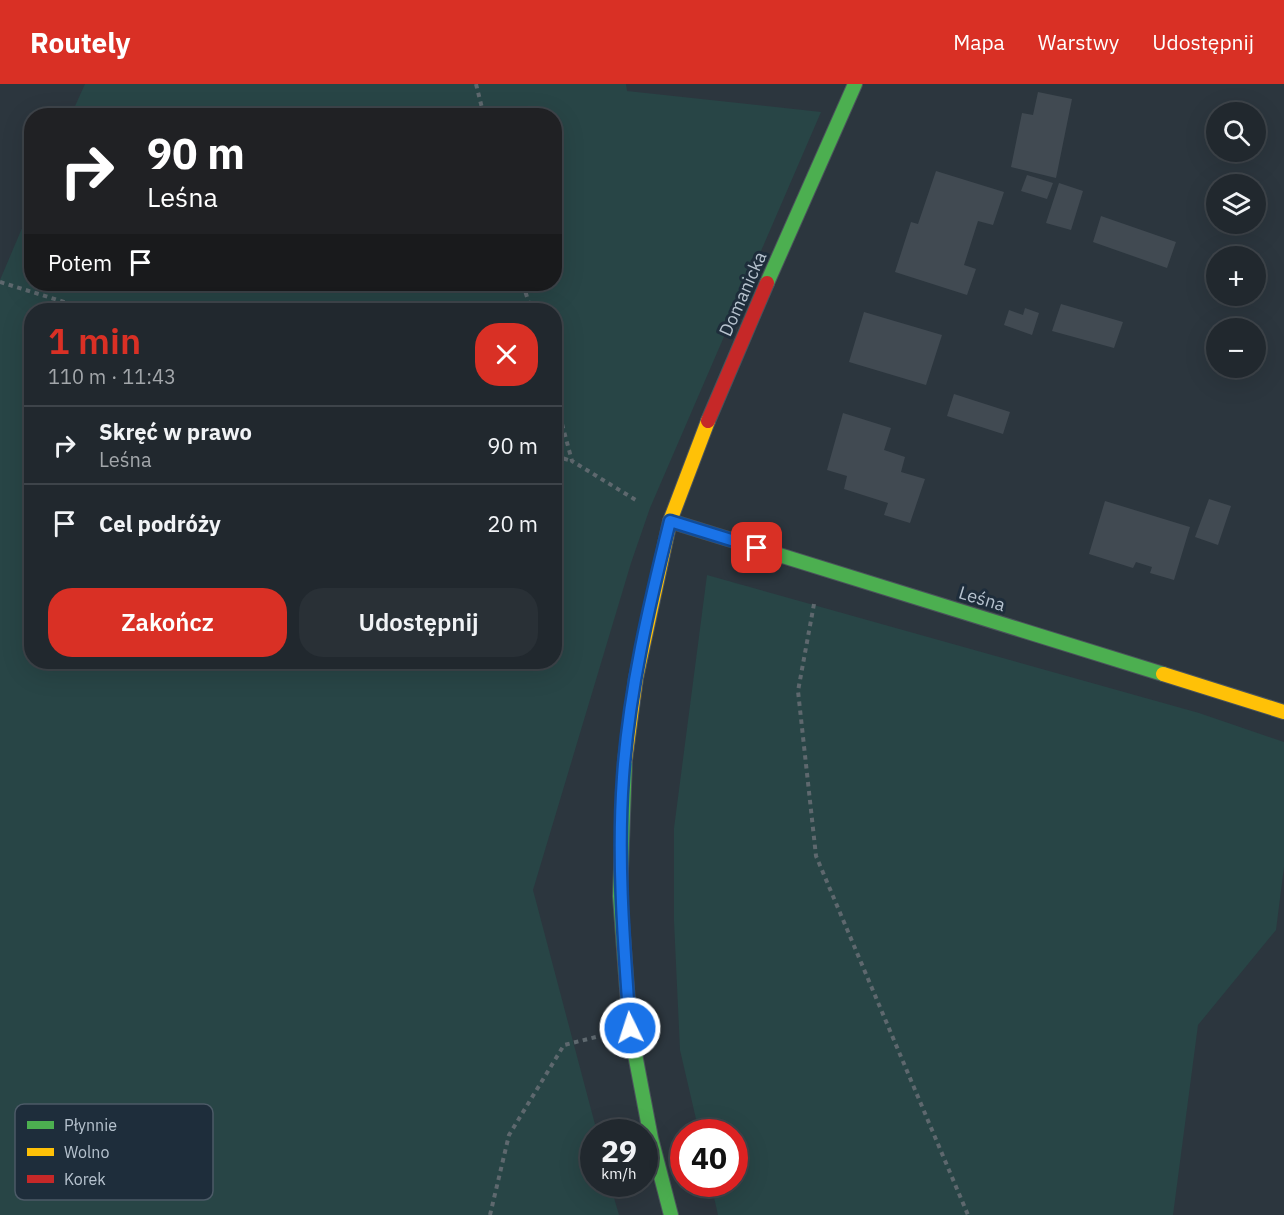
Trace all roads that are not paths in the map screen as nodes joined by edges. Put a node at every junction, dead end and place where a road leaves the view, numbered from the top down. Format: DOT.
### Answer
graph roads {
  1 [pos="855,84"];
  2 [pos="670,521"];
  3 [pos="1284,712"];
  4 [pos="671,1215"];
  1 -- 2 [label="street, Domanicka"];
  2 -- 3 [label="street, Leśna"];
  2 -- 4 [label="street, Domanicka"];
}
